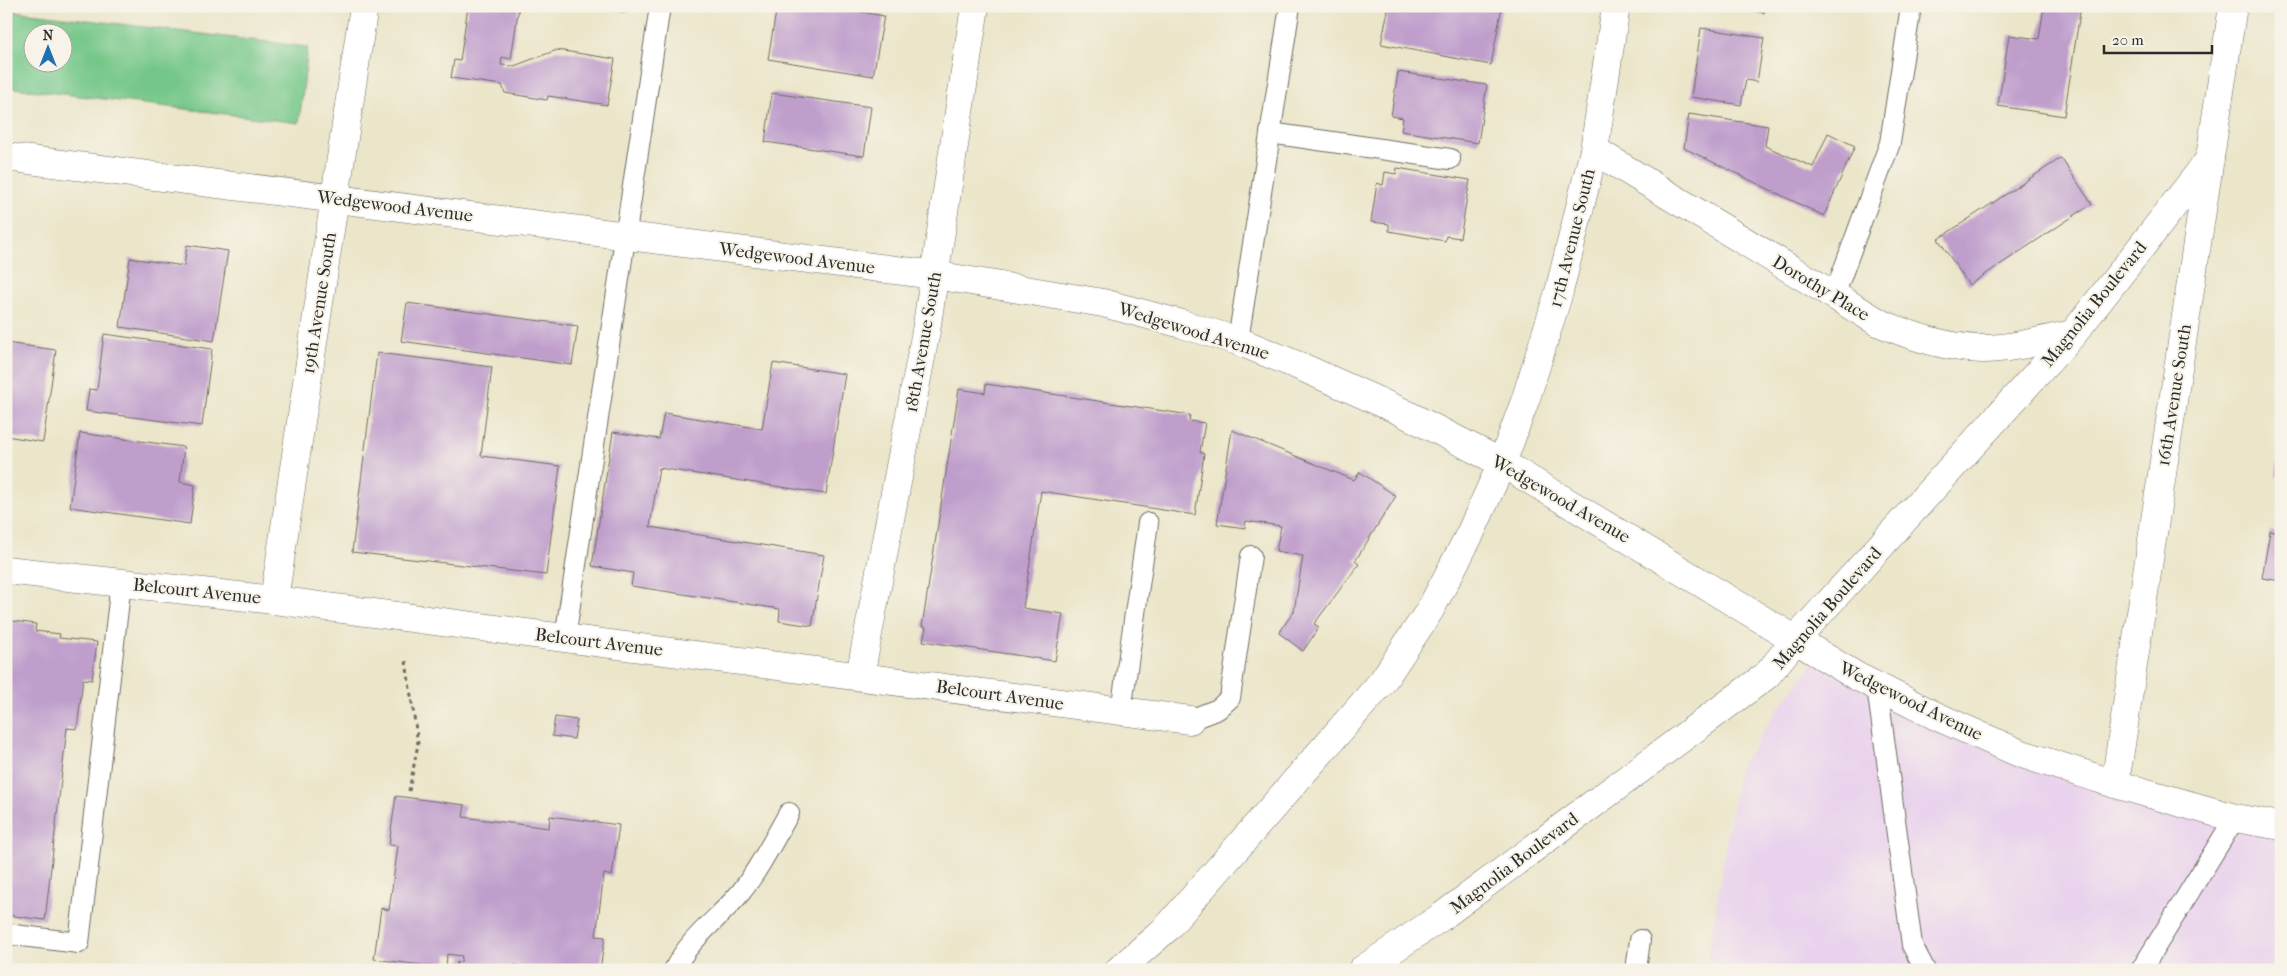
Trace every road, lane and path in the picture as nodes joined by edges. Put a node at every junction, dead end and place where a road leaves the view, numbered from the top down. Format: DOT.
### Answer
graph roads {
  1 [pos="364,6"];
  2 [pos="660,6"];
  3 [pos="975,6"];
  4 [pos="1290,6"];
  5 [pos="1616,6"];
  6 [pos="1911,6"];
  7 [pos="2233,6"];
  8 [pos="1270,133"];
  9 [pos="1594,150"];
  10 [pos="6,158"];
  11 [pos="2210,159"];
  12 [pos="1450,160"];
  13 [pos="335,199"];
  14 [pos="626,236"];
  15 [pos="935,275"];
  16 [pos="1834,296"];
  17 [pos="2073,334"];
  18 [pos="1238,342"];
  19 [pos="1502,463"];
  20 [pos="1148,523"];
  21 [pos="1250,556"];
  22 [pos="6,570"];
  23 [pos="121,583"];
  24 [pos="274,600"];
  25 [pos="566,638"];
  26 [pos="1796,639"];
  27 [pos="406,661"];
  28 [pos="860,676"];
  29 [pos="1878,687"];
  30 [pos="1121,711"];
  31 [pos="1190,720"];
  32 [pos="2115,784"];
  33 [pos="409,791"];
  34 [pos="789,813"];
  35 [pos="2235,818"];
  36 [pos="2281,826"];
  37 [pos="6,934"];
  38 [pos="1640,940"];
  39 [pos="674,970"];
  40 [pos="1119,970"];
  41 [pos="1362,970"];
  42 [pos="1636,970"];
  43 [pos="1925,970"];
  44 [pos="2141,970"];
  1 -- 13 [label="main road, 19th Avenue South"];
  2 -- 14 [label="lane"];
  3 -- 15 [label="main road, 18th Avenue South"];
  4 -- 8 [label="lane"];
  5 -- 9 [label="main road, 17th Avenue South"];
  6 -- 16 [label="lane"];
  7 -- 11 [label="main road, 16th Avenue South"];
  8 -- 12 [label="lane"];
  8 -- 18 [label="lane"];
  9 -- 16 [label="main road, Dorothy Place"];
  9 -- 19 [label="main road, 17th Avenue South"];
  10 -- 13 [label="main road, Wedgewood Avenue"];
  11 -- 17 [label="main road, Magnolia Boulevard"];
  11 -- 32 [label="main road, 16th Avenue South"];
  13 -- 14 [label="main road, Wedgewood Avenue"];
  13 -- 24 [label="main road, 19th Avenue South"];
  14 -- 15 [label="main road, Wedgewood Avenue"];
  14 -- 25 [label="lane"];
  15 -- 18 [label="main road, Wedgewood Avenue"];
  15 -- 28 [label="main road, 18th Avenue South"];
  16 -- 17 [label="main road, Dorothy Place"];
  17 -- 26 [label="main road, Magnolia Boulevard"];
  18 -- 19 [label="main road, Wedgewood Avenue"];
  19 -- 26 [label="main road, Wedgewood Avenue"];
  19 -- 40 [label="main road"];
  20 -- 30 [label="lane"];
  21 -- 31 [label="lane"];
  22 -- 23 [label="main road, Belcourt Avenue"];
  23 -- 24 [label="main road, Belcourt Avenue"];
  23 -- 37 [label="lane"];
  24 -- 25 [label="main road, Belcourt Avenue"];
  25 -- 28 [label="main road, Belcourt Avenue"];
  26 -- 29 [label="main road, Wedgewood Avenue"];
  26 -- 41 [label="main road, Magnolia Boulevard"];
  27 -- 33 [label="path"];
  28 -- 30 [label="main road, Belcourt Avenue"];
  29 -- 32 [label="main road, Wedgewood Avenue"];
  29 -- 43 [label="lane"];
  30 -- 31 [label="main road, Belcourt Avenue"];
  32 -- 35 [label="main road, Wedgewood Avenue"];
  34 -- 39 [label="lane"];
  35 -- 36 [label="main road, Wedgewood Avenue"];
  35 -- 44 [label="lane"];
  38 -- 42 [label="lane"];
}
